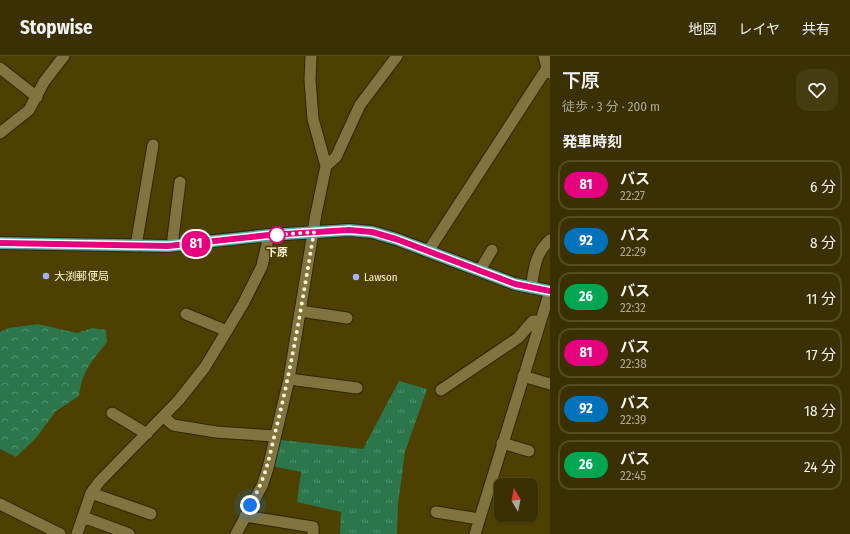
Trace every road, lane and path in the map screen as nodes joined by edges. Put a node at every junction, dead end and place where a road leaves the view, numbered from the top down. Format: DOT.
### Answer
graph roads {
  1 [pos="64,56"];
  2 [pos="311,56"];
  3 [pos="397,56"];
  4 [pos="544,56"];
  5 [pos="0,68"];
  6 [pos="548,70"];
  7 [pos="37,97"];
  8 [pos="0,133"];
  9 [pos="153,145"];
  10 [pos="326,166"];
  11 [pos="180,182"];
  12 [pos="314,232"];
  13 [pos="269,235"];
  14 [pos="550,240"];
  15 [pos="0,243"];
  16 [pos="136,246"];
  17 [pos="172,246"];
  18 [pos="429,250"];
  19 [pos="492,250"];
  20 [pos="480,270"];
  21 [pos="531,288"];
  22 [pos="550,291"];
  23 [pos="300,311"];
  24 [pos="186,314"];
  25 [pos="347,318"];
  26 [pos="540,321"];
  27 [pos="227,331"];
  28 [pos="523,376"];
  29 [pos="289,380"];
  30 [pos="550,384"];
  31 [pos="357,388"];
  32 [pos="440,390"];
  33 [pos="112,413"];
  34 [pos="164,416"];
  35 [pos="147,434"];
  36 [pos="274,436"];
  37 [pos="502,443"];
  38 [pos="528,451"];
  39 [pos="91,493"];
  40 [pos="0,504"];
  41 [pos="436,512"];
  42 [pos="151,514"];
  43 [pos="245,516"];
  44 [pos="84,517"];
  45 [pos="479,519"];
  46 [pos="114,532"];
  47 [pos="60,534"];
  48 [pos="77,534"];
  49 [pos="129,534"];
  50 [pos="236,534"];
  51 [pos="313,534"];
  52 [pos="475,534"];
  1 -- 7 [label="street"];
  2 -- 10 [label="street"];
  3 -- 10 [label="street"];
  4 -- 6 [label="street"];
  5 -- 7 [label="street"];
  6 -- 18 [label="street"];
  7 -- 8 [label="street"];
  9 -- 16 [label="street"];
  10 -- 12 [label="street"];
  11 -- 17 [label="street"];
  12 -- 13 [label="main road"];
  12 -- 18 [label="main road"];
  12 -- 23 [label="street"];
  13 -- 17 [label="main road"];
  13 -- 27 [label="street"];
  14 -- 21 [label="street"];
  15 -- 16 [label="main road"];
  16 -- 17 [label="main road"];
  18 -- 20 [label="main road"];
  19 -- 20 [label="street"];
  20 -- 21 [label="main road"];
  21 -- 22 [label="main road"];
  22 -- 26 [label="street"];
  23 -- 25 [label="street"];
  23 -- 29 [label="street"];
  24 -- 27 [label="street"];
  26 -- 28 [label="street"];
  26 -- 32 [label="street"];
  27 -- 34 [label="street"];
  28 -- 30 [label="street"];
  28 -- 37 [label="street"];
  29 -- 31 [label="street"];
  29 -- 36 [label="street"];
  33 -- 35 [label="street"];
  34 -- 35 [label="street"];
  34 -- 36 [label="street"];
  35 -- 39 [label="street"];
  36 -- 43 [label="street"];
  37 -- 38 [label="street"];
  37 -- 45 [label="street"];
  39 -- 42 [label="street"];
  39 -- 44 [label="street"];
  40 -- 47 [label="street"];
  41 -- 45 [label="street"];
  43 -- 50 [label="street"];
  43 -- 51 [label="street"];
  44 -- 46 [label="street"];
  44 -- 48 [label="street"];
  45 -- 52 [label="street"];
  46 -- 49 [label="street"];
}
